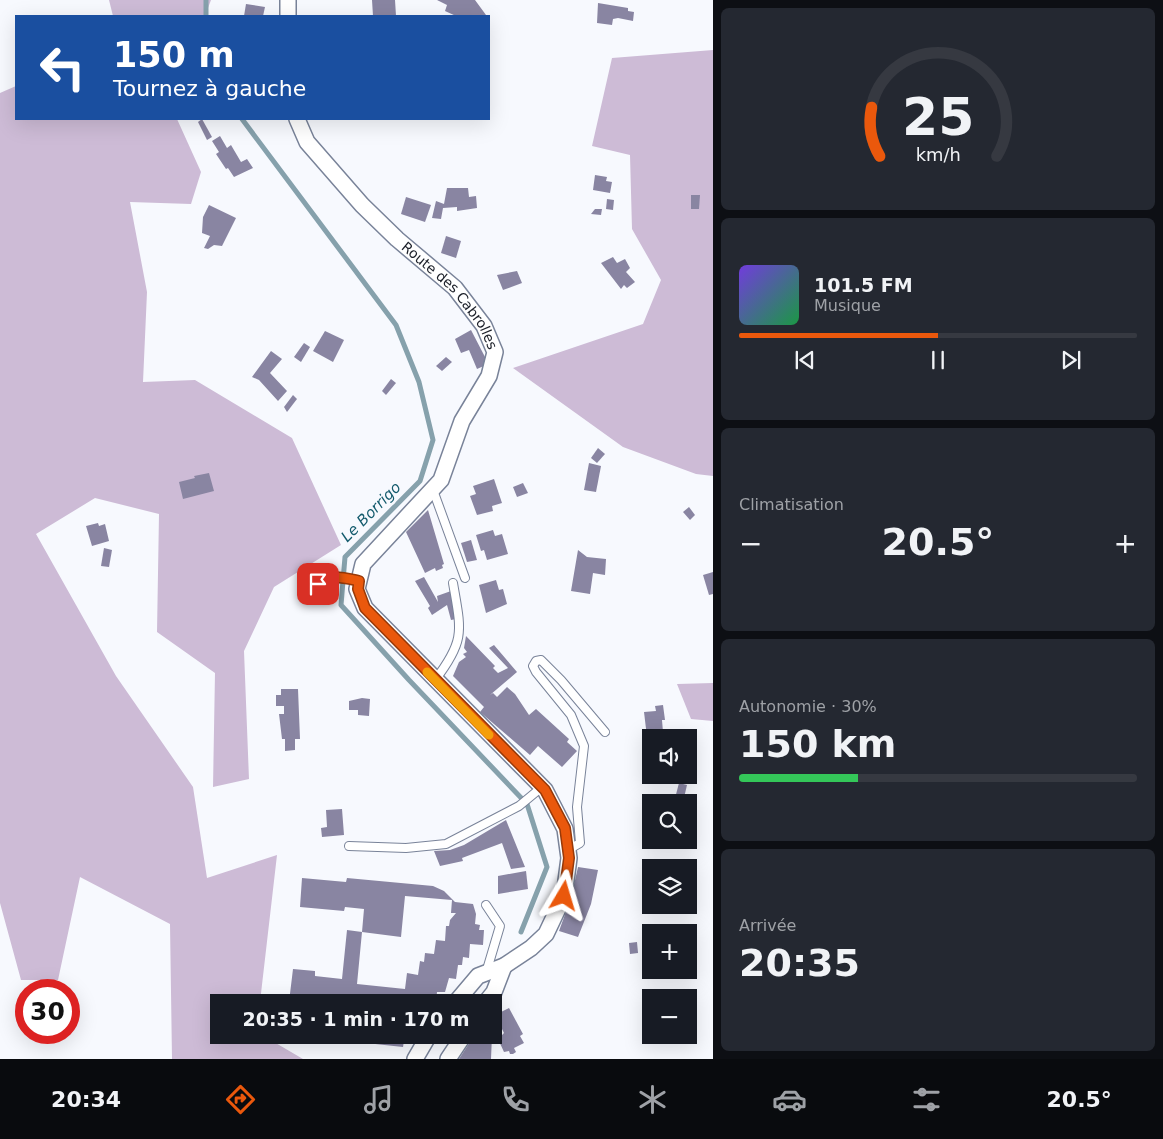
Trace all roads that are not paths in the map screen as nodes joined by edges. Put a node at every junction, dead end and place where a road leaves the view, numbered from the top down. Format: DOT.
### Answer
graph roads {
  1 [pos="288,0"];
  2 [pos="288,15"];
  3 [pos="297,120"];
  4 [pos="433,490"];
  5 [pos="465,578"];
  6 [pos="355,580"];
  7 [pos="453,583"];
  8 [pos="318,584"];
  9 [pos="435,680"];
  10 [pos="605,732"];
  11 [pos="540,790"];
  12 [pos="349,846"];
  13 [pos="568,850"];
  14 [pos="486,905"];
  15 [pos="504,966"];
  16 [pos="486,973"];
  17 [pos="463,994"];
  18 [pos="492,994"];
  19 [pos="424,1044"];
  20 [pos="458,1044"];
  21 [pos="415,1059"];
  22 [pos="448,1059"];
  1 -- 2 [label="street"];
  3 -- 4 [label="street, Route des Cabrolles"];
  4 -- 5 [label="lane"];
  4 -- 6 [label="street, Route des Cabrolles"];
  6 -- 8 [label="lane"];
  6 -- 9 [label="street"];
  7 -- 9 [label="lane"];
  9 -- 11 [label="street"];
  10 -- 13 [label="lane"];
  11 -- 12 [label="lane"];
  11 -- 13 [label="street"];
  13 -- 15 [label="street"];
  14 -- 16 [label="lane"];
  15 -- 16 [label="street"];
  15 -- 18 [label="street"];
  16 -- 17 [label="street"];
  19 -- 21 [label="street"];
  20 -- 22 [label="street"];
}
